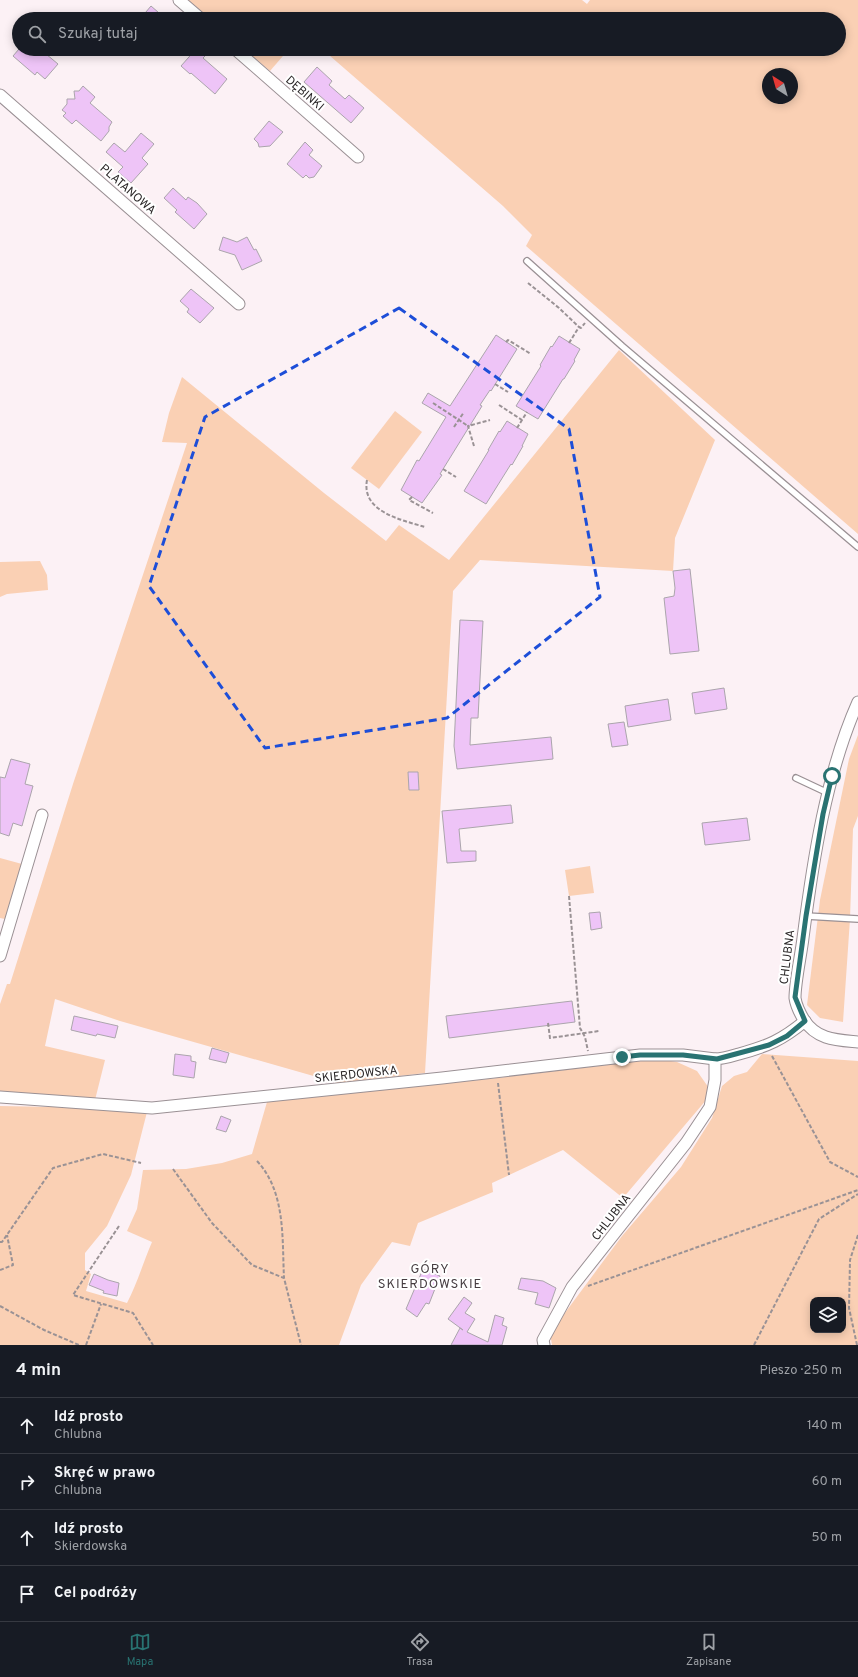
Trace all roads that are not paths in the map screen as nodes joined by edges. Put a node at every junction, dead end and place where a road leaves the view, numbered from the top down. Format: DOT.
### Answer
graph roads {
  1 [pos="179,0"];
  2 [pos="193,12"];
  3 [pos="243,56"];
  4 [pos="0,95"];
  5 [pos="358,156"];
  6 [pos="527,262"];
  7 [pos="239,304"];
  8 [pos="858,547"];
  9 [pos="858,702"];
  10 [pos="796,778"];
  11 [pos="828,793"];
  12 [pos="42,815"];
  13 [pos="806,916"];
  14 [pos="858,919"];
  15 [pos="0,956"];
  16 [pos="805,1021"];
  17 [pos="858,1042"];
  18 [pos="715,1059"];
  19 [pos="0,1097"];
  20 [pos="544,1345"];
  1 -- 2 [label="street"];
  3 -- 5 [label="street, DĘBINKI"];
  4 -- 7 [label="street, PLATANOWA"];
  6 -- 8 [label="lane"];
  9 -- 11 [label="street, CHLUBNA"];
  10 -- 11 [label="lane"];
  11 -- 13 [label="street, CHLUBNA"];
  12 -- 15 [label="street"];
  13 -- 14 [label="lane"];
  13 -- 16 [label="street, CHLUBNA"];
  16 -- 17 [label="street"];
  16 -- 18 [label="street"];
  18 -- 19 [label="street, SKIERDOWSKA"];
  18 -- 20 [label="street, CHLUBNA"];
}
